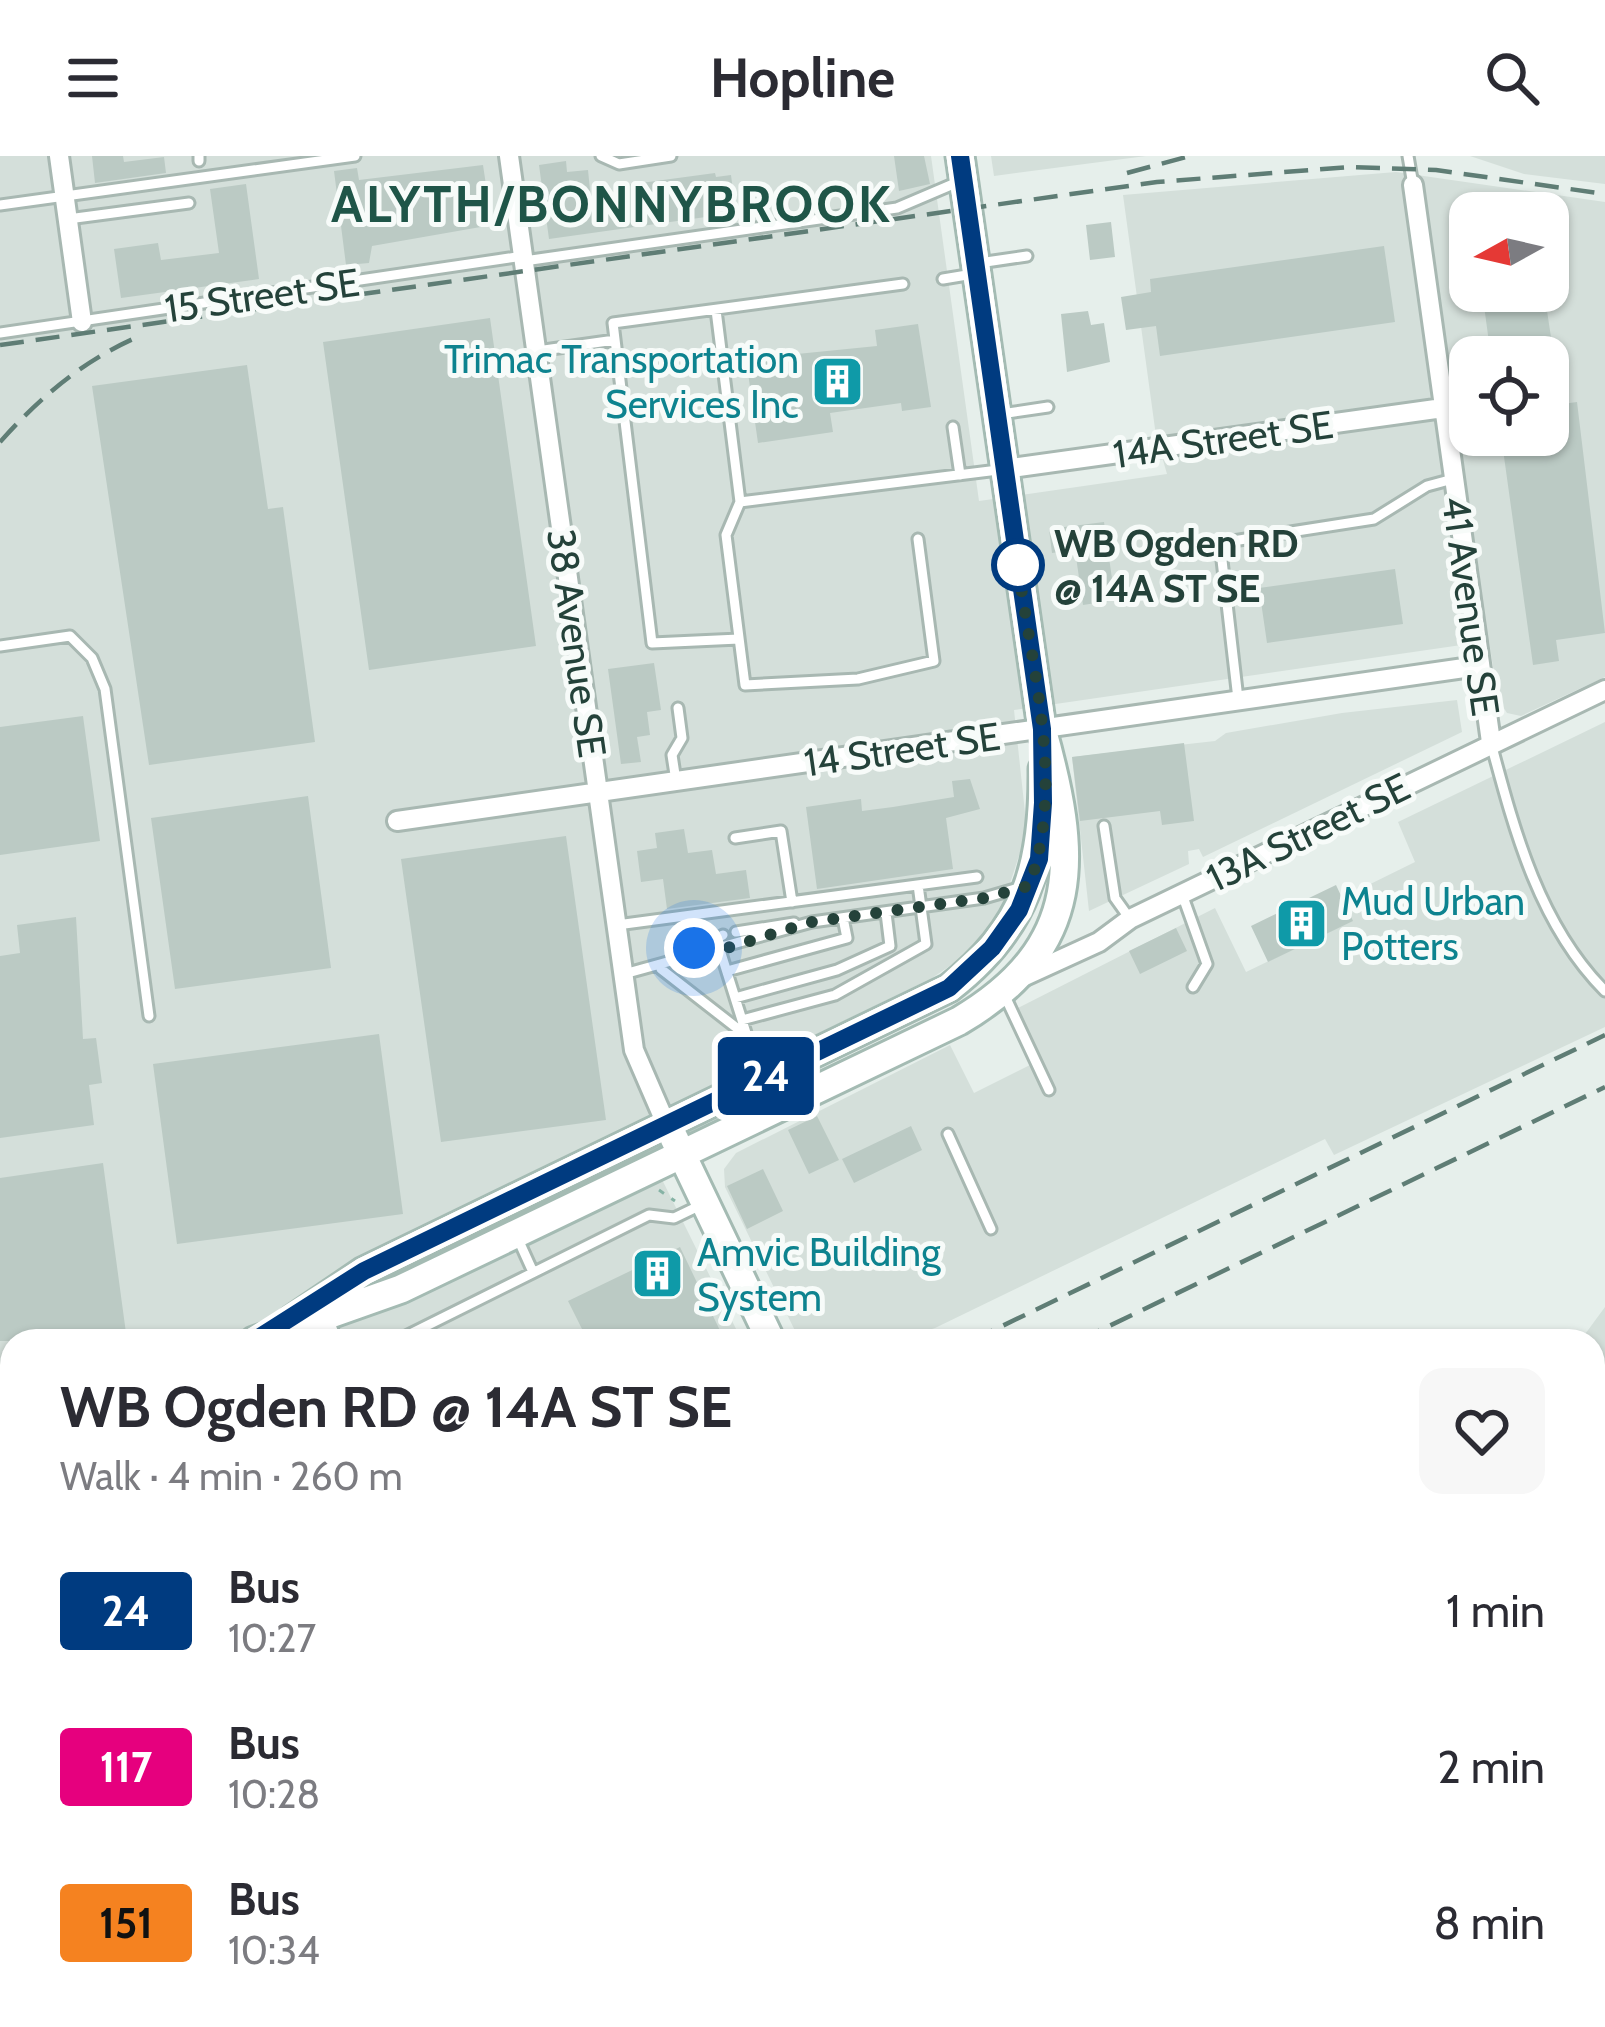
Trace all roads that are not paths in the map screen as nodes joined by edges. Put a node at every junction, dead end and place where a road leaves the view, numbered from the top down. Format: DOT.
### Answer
graph roads {
  1 [pos="59,156"];
  2 [pos="355,156"];
  3 [pos="509,156"];
  4 [pos="601,156"];
  5 [pos="671,156"];
  6 [pos="1408,156"];
  7 [pos="962,168"];
  8 [pos="1413,185"];
  9 [pos="65,196"];
  10 [pos="189,203"];
  11 [pos="0,205"];
  12 [pos="68,219"];
  13 [pos="1027,256"];
  14 [pos="524,258"];
  15 [pos="976,268"];
  16 [pos="943,279"];
  17 [pos="903,284"];
  18 [pos="716,310"];
  19 [pos="82,322"];
  20 [pos="0,333"];
  21 [pos="615,340"];
  22 [pos="536,351"];
  23 [pos="1048,407"];
  24 [pos="1443,408"];
  25 [pos="996,415"];
  26 [pos="953,427"];
  27 [pos="1004,469"];
  28 [pos="960,475"];
  29 [pos="1453,479"];
  30 [pos="740,502"];
  31 [pos="918,539"];
  32 [pos="739,639"];
  33 [pos="0,646"];
  34 [pos="1478,666"];
  35 [pos="1605,690"];
  36 [pos="1238,701"];
  37 [pos="678,708"];
  38 [pos="1042,729"];
  39 [pos="1491,742"];
  40 [pos="676,781"];
  41 [pos="598,792"];
  42 [pos="397,821"];
  43 [pos="1104,826"];
  44 [pos="735,838"];
  45 [pos="976,878"];
  46 [pos="918,885"];
  47 [pos="1029,886"];
  48 [pos="1182,894"];
  49 [pos="809,900"];
  50 [pos="792,902"];
  51 [pos="921,908"];
  52 [pos="886,913"];
  53 [pos="686,916"];
  54 [pos="843,918"];
  55 [pos="1130,919"];
  56 [pos="812,922"];
  57 [pos="617,926"];
  58 [pos="736,932"];
  59 [pos="724,935"];
  60 [pos="720,950"];
  61 [pos="696,952"];
  62 [pos="660,968"];
  63 [pos="727,971"];
  64 [pos="624,974"];
  65 [pos="1009,986"];
  66 [pos="1193,987"];
  67 [pos="1605,991"];
  68 [pos="735,998"];
  69 [pos="149,1016"];
  70 [pos="742,1020"];
  71 [pos="747,1036"];
  72 [pos="767,1076"];
  73 [pos="1049,1090"];
  74 [pos="666,1124"];
  75 [pos="948,1134"];
  76 [pos="682,1154"];
  77 [pos="706,1203"];
  78 [pos="992,1229"];
  79 [pos="515,1234"];
  80 [pos="533,1272"];
  81 [pos="276,1329"];
  82 [pos="333,1329"];
  83 [pos="420,1329"];
  84 [pos="765,1329"];
  1 -- 9 [label="street"];
  2 -- 9 [label="lane"];
  3 -- 14 [label="street, 38 Avenue SE"];
  4 -- 5 [label="lane"];
  6 -- 8 [label="lane"];
  7 -- 14 [label="lane, 15 Street SE"];
  7 -- 15 [label="street"];
  8 -- 24 [label="street, 41 Avenue SE"];
  9 -- 11 [label="lane"];
  9 -- 12 [label="street"];
  10 -- 12 [label="lane"];
  12 -- 19 [label="street"];
  13 -- 15 [label="lane"];
  14 -- 19 [label="lane, 15 Street SE"];
  14 -- 22 [label="street, 38 Avenue SE"];
  15 -- 16 [label="lane"];
  15 -- 25 [label="street"];
  17 -- 18 [label="lane"];
  18 -- 21 [label="lane"];
  18 -- 30 [label="lane"];
  19 -- 20 [label="lane, 15 Street SE"];
  21 -- 22 [label="lane"];
  21 -- 32 [label="lane"];
  22 -- 41 [label="street, 38 Avenue SE"];
  23 -- 25 [label="lane"];
  24 -- 27 [label="street, 14A Street SE"];
  24 -- 29 [label="street, 41 Avenue SE"];
  25 -- 27 [label="street"];
  26 -- 28 [label="lane"];
  27 -- 28 [label="lane"];
  27 -- 38 [label="street"];
  28 -- 30 [label="lane"];
  29 -- 34 [label="street, 41 Avenue SE"];
  29 -- 36 [label="lane"];
  30 -- 32 [label="lane"];
  31 -- 32 [label="lane"];
  33 -- 69 [label="lane"];
  34 -- 36 [label="street, 14 Street SE"];
  34 -- 39 [label="street, 41 Avenue SE"];
  35 -- 39 [label="street, 13A Street SE"];
  36 -- 38 [label="street, 14 Street SE"];
  37 -- 40 [label="lane"];
  38 -- 40 [label="street, 14 Street SE"];
  38 -- 47 [label="street"];
  38 -- 65 [label="street"];
  39 -- 48 [label="street, 13A Street SE"];
  39 -- 67 [label="lane"];
  40 -- 41 [label="street, 14 Street SE"];
  41 -- 42 [label="street, 14 Street SE"];
  41 -- 57 [label="street, 38 Avenue SE"];
  43 -- 55 [label="lane"];
  44 -- 50 [label="lane"];
  45 -- 46 [label="lane"];
  46 -- 49 [label="lane"];
  46 -- 51 [label="lane"];
  47 -- 51 [label="lane"];
  47 -- 72 [label="street"];
  48 -- 55 [label="street, 13A Street SE"];
  48 -- 66 [label="lane"];
  49 -- 50 [label="lane"];
  49 -- 56 [label="lane"];
  50 -- 53 [label="lane"];
  51 -- 52 [label="lane"];
  51 -- 70 [label="lane"];
  52 -- 54 [label="lane"];
  52 -- 68 [label="lane"];
  53 -- 57 [label="lane"];
  53 -- 61 [label="lane"];
  54 -- 56 [label="lane"];
  54 -- 63 [label="lane"];
  55 -- 65 [label="street, 13A Street SE"];
  56 -- 58 [label="lane"];
  56 -- 60 [label="lane"];
  57 -- 64 [label="street, 38 Avenue SE"];
  59 -- 61 [label="lane"];
  60 -- 61 [label="lane"];
  60 -- 63 [label="lane"];
  61 -- 62 [label="lane"];
  62 -- 64 [label="lane"];
  62 -- 71 [label="lane"];
  63 -- 68 [label="lane"];
  64 -- 74 [label="street, 38 Avenue SE"];
  65 -- 73 [label="lane"];
  65 -- 76 [label="street"];
  68 -- 70 [label="lane"];
  70 -- 71 [label="lane"];
  71 -- 72 [label="lane"];
  72 -- 74 [label="street"];
  74 -- 76 [label="street"];
  74 -- 81 [label="street"];
  75 -- 78 [label="lane"];
  76 -- 77 [label="street"];
  76 -- 79 [label="street"];
  77 -- 80 [label="lane"];
  77 -- 84 [label="street"];
  79 -- 80 [label="lane"];
  79 -- 82 [label="street"];
  80 -- 83 [label="lane"];
}
